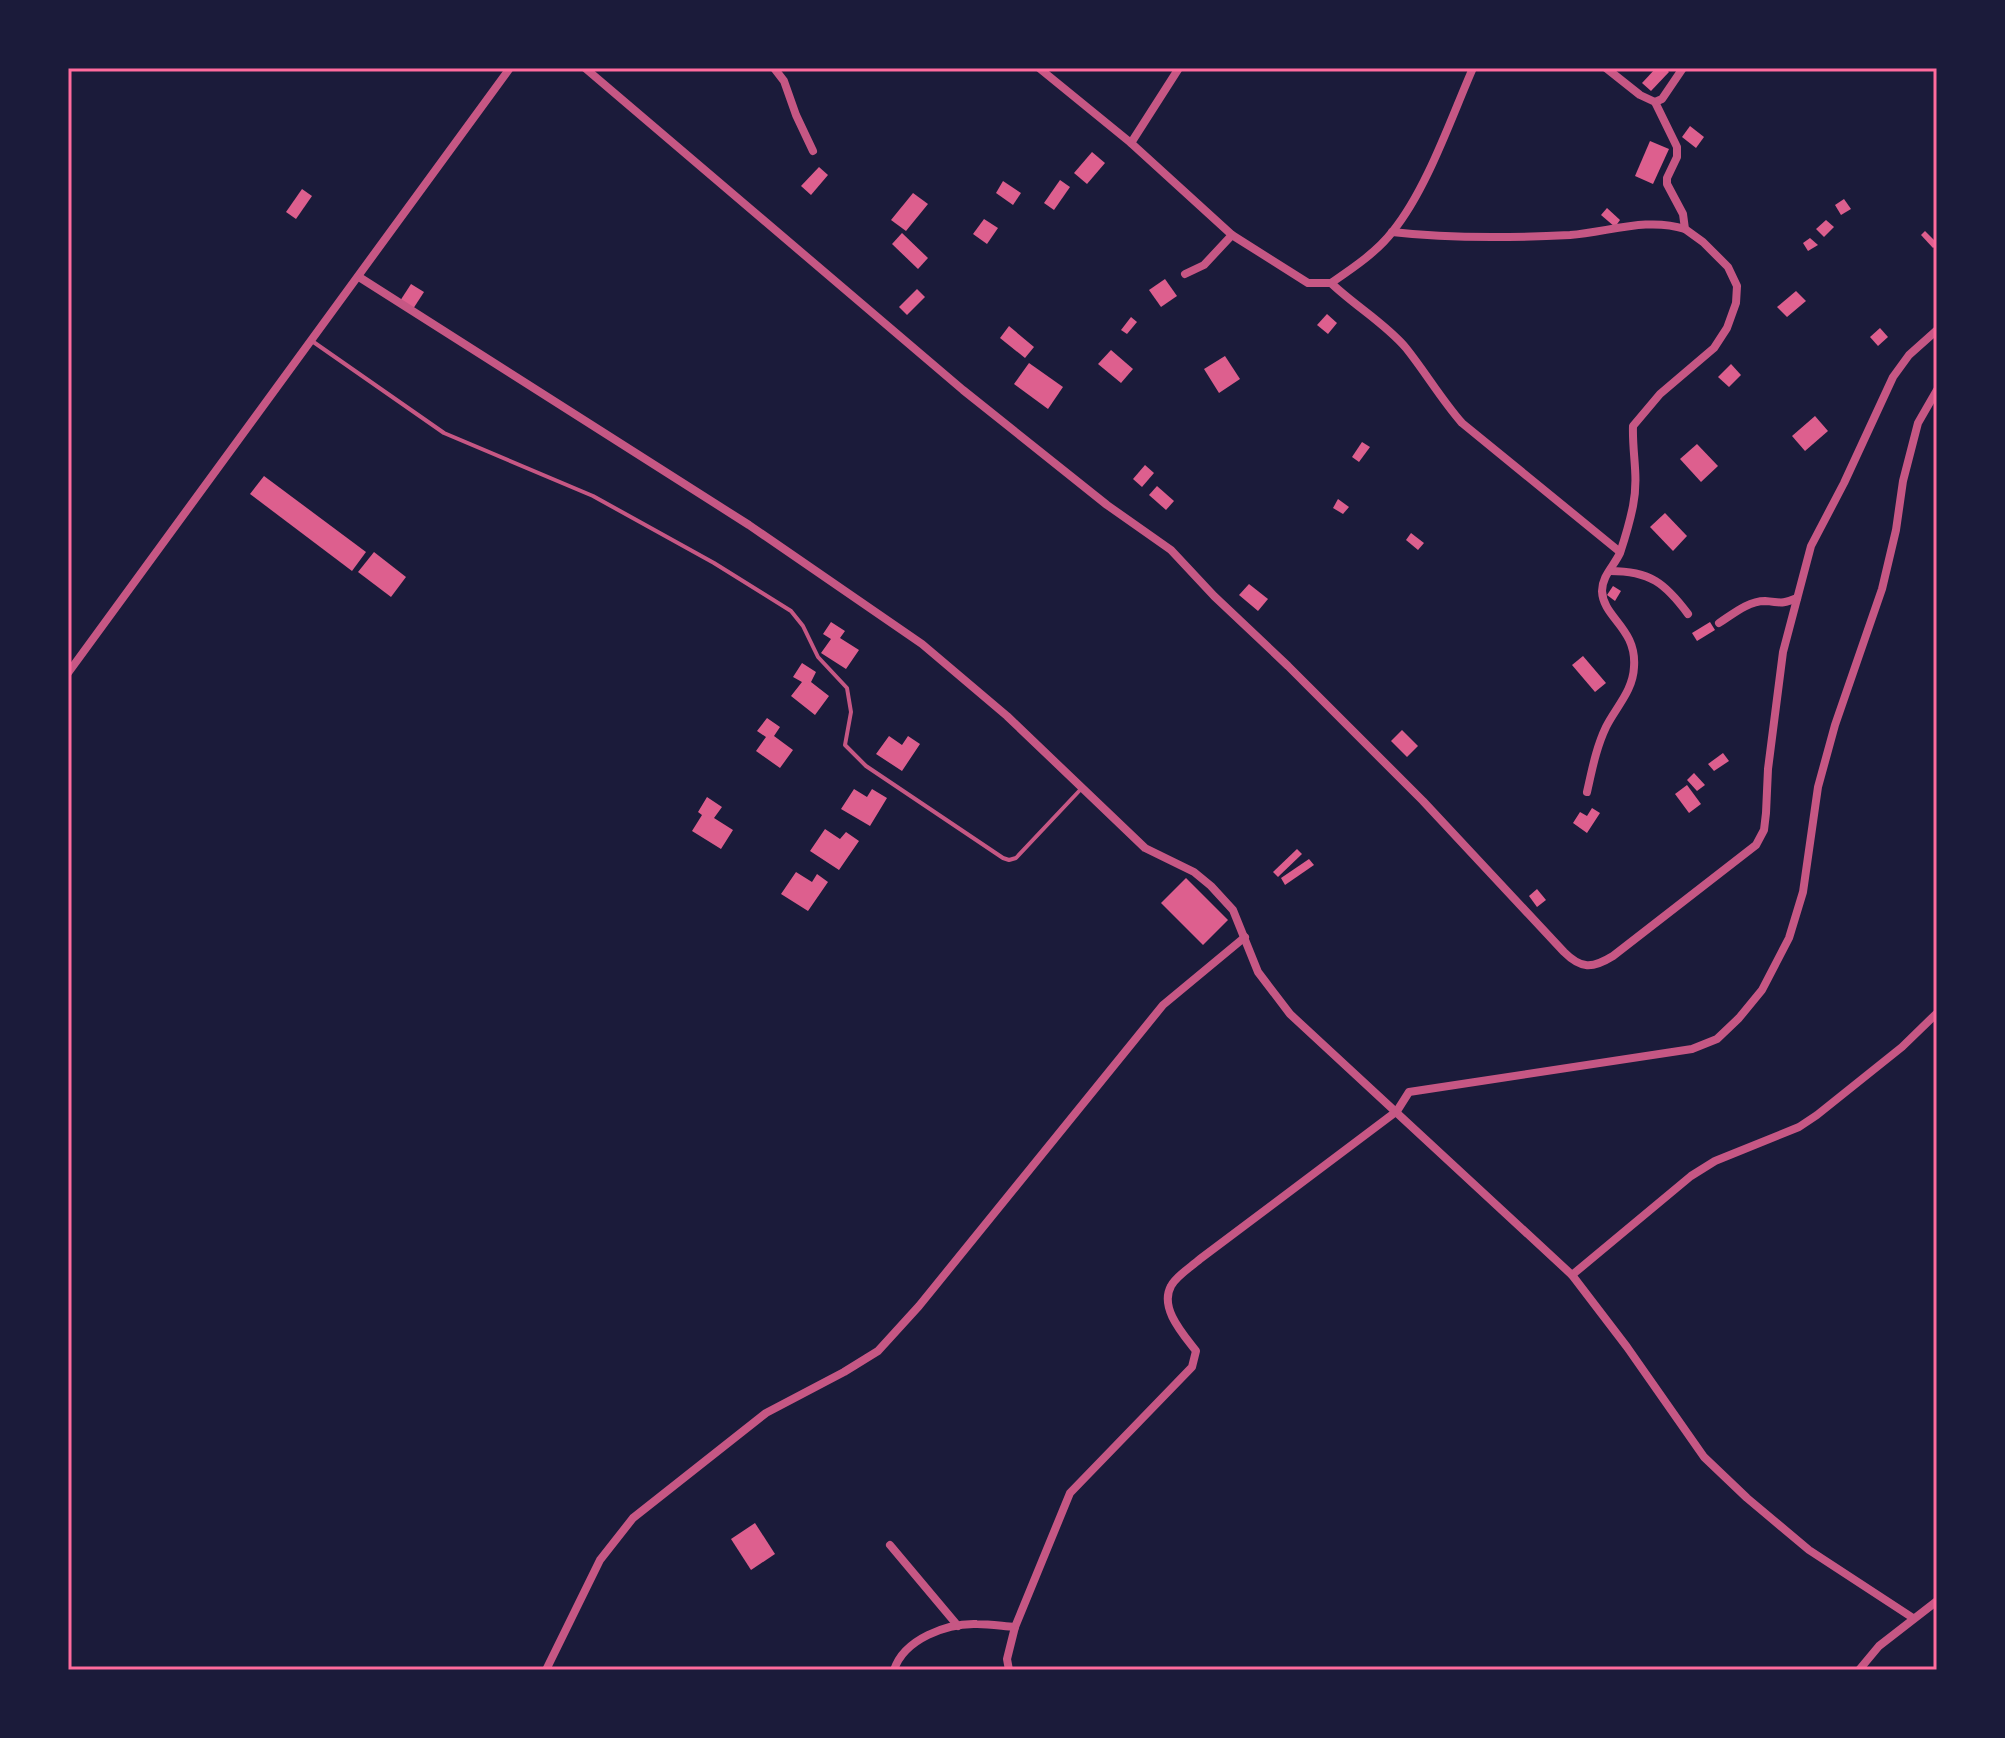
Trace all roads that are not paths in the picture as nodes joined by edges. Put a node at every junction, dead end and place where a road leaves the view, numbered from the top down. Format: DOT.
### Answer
graph roads {
  1 [pos="510,68"];
  2 [pos="585,68"];
  3 [pos="774,68"];
  4 [pos="1039,68"];
  5 [pos="1179,68"];
  6 [pos="1473,68"];
  7 [pos="1606,68"];
  8 [pos="1683,68"];
  9 [pos="1655,102"];
  10 [pos="1131,143"];
  11 [pos="813,151"];
  12 [pos="1685,229"];
  13 [pos="1392,232"];
  14 [pos="1232,235"];
  15 [pos="1185,274"];
  16 [pos="359,277"];
  17 [pos="1331,283"];
  18 [pos="1937,330"];
  19 [pos="312,341"];
  20 [pos="1937,390"];
  21 [pos="1620,552"];
  22 [pos="1610,571"];
  23 [pos="1797,598"];
  24 [pos="1688,614"];
  25 [pos="1719,623"];
  26 [pos="68,673"];
  27 [pos="1082,788"];
  28 [pos="1587,792"];
  29 [pos="1245,937"];
  30 [pos="1937,1013"];
  31 [pos="1397,1111"];
  32 [pos="1572,1275"];
  33 [pos="890,1545"];
  34 [pos="1937,1601"];
  35 [pos="1913,1618"];
  36 [pos="958,1626"];
  37 [pos="1015,1627"];
  38 [pos="546,1670"];
  39 [pos="894,1670"];
  40 [pos="1009,1670"];
  41 [pos="1859,1670"];
  1 -- 16 [label="street"];
  2 -- 23 [label="street"];
  3 -- 11 [label="street"];
  4 -- 10 [label="street"];
  5 -- 10 [label="street"];
  6 -- 13 [label="street"];
  7 -- 9 [label="street"];
  8 -- 9 [label="street"];
  9 -- 12 [label="street"];
  10 -- 14 [label="street"];
  12 -- 13 [label="street"];
  12 -- 21 [label="street"];
  13 -- 17 [label="street"];
  14 -- 15 [label="street"];
  14 -- 17 [label="street"];
  16 -- 19 [label="street"];
  16 -- 27 [label="street"];
  17 -- 21 [label="street"];
  18 -- 23 [label="street"];
  19 -- 26 [label="street"];
  19 -- 27 [label="lane"];
  20 -- 31 [label="street"];
  21 -- 22 [label="street"];
  22 -- 24 [label="street"];
  22 -- 28 [label="street"];
  23 -- 25 [label="street"];
  27 -- 29 [label="street"];
  29 -- 31 [label="street"];
  29 -- 38 [label="street"];
  30 -- 32 [label="street"];
  31 -- 32 [label="street"];
  31 -- 37 [label="street"];
  32 -- 35 [label="street"];
  33 -- 36 [label="street"];
  34 -- 35 [label="street"];
  35 -- 41 [label="street"];
  36 -- 37 [label="street"];
  36 -- 39 [label="street"];
  37 -- 40 [label="street"];
}
